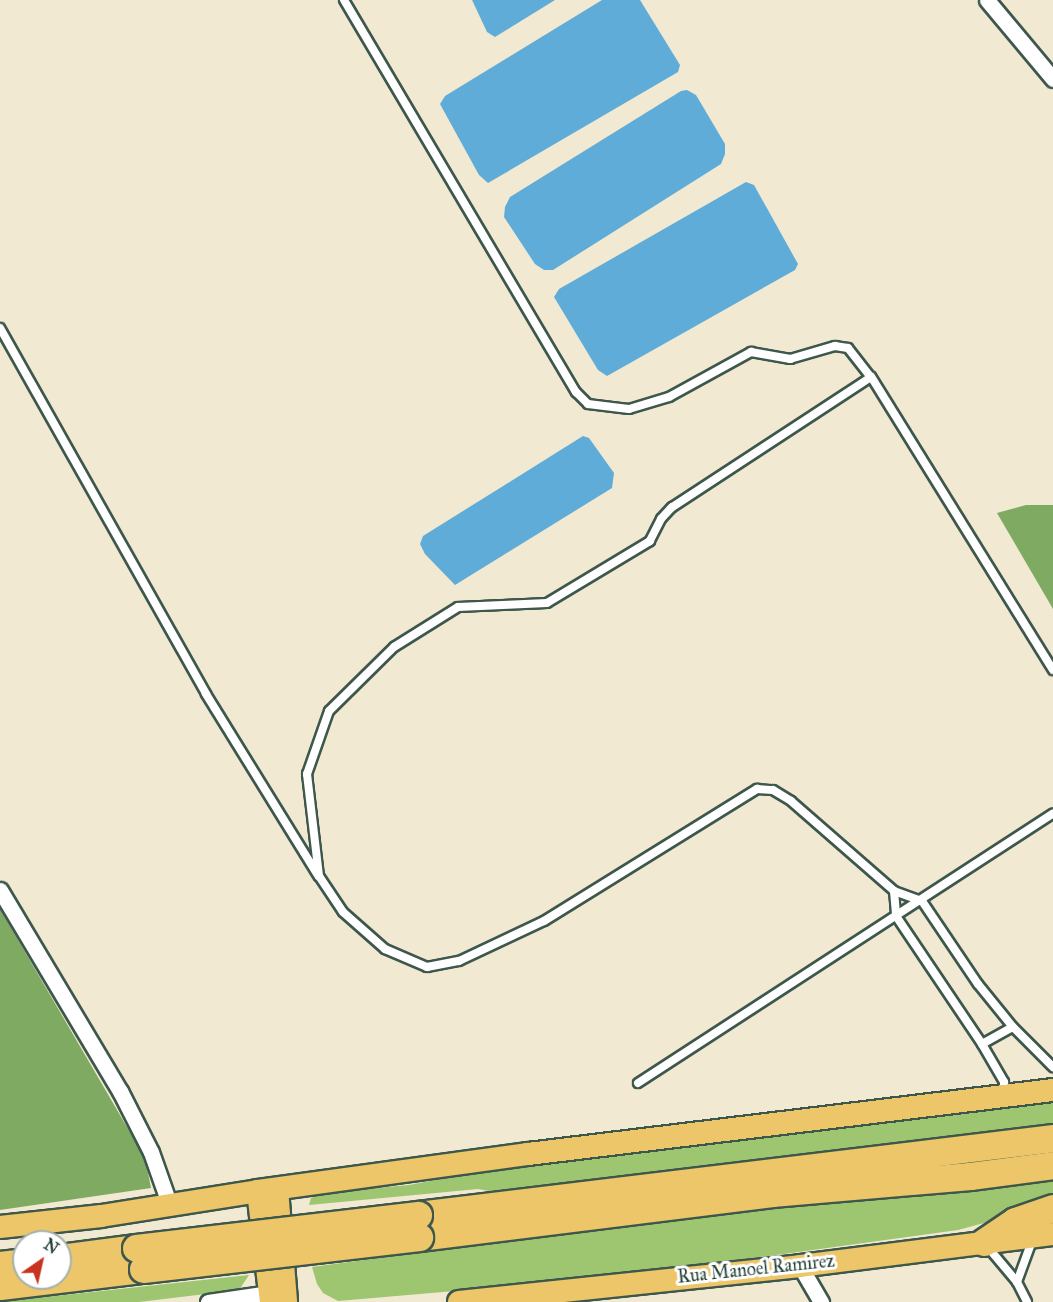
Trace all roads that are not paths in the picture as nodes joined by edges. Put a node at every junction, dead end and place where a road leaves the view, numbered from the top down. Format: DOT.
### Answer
graph roads {
  1 [pos="344,0"];
  2 [pos="987,0"];
  3 [pos="1053,79"];
  4 [pos="0,328"];
  5 [pos="871,377"];
  6 [pos="1053,670"];
  7 [pos="1053,814"];
  8 [pos="319,876"];
  9 [pos="0,890"];
  10 [pos="894,891"];
  11 [pos="921,901"];
  12 [pos="896,916"];
  13 [pos="1013,1027"];
  14 [pos="982,1044"];
  15 [pos="1053,1067"];
  16 [pos="638,1083"];
  17 [pos="1053,1090"];
  18 [pos="1005,1095"];
  19 [pos="1053,1138"];
  20 [pos="1053,1165"];
  21 [pos="268,1190"];
  22 [pos="170,1206"];
  23 [pos="1053,1208"];
  24 [pos="419,1226"];
  25 [pos="0,1227"];
  26 [pos="1043,1235"];
  27 [pos="984,1242"];
  28 [pos="72,1258"];
  29 [pos="140,1258"];
  30 [pos="800,1266"];
  31 [pos="1017,1282"];
  32 [pos="0,1286"];
  33 [pos="557,1297"];
  34 [pos="275,1299"];
  35 [pos="208,1302"];
  36 [pos="459,1302"];
  37 [pos="821,1302"];
  38 [pos="1027,1302"];
  1 -- 5 [label="lane"];
  2 -- 3 [label="street"];
  4 -- 8 [label="lane"];
  5 -- 6 [label="lane"];
  5 -- 8 [label="lane"];
  7 -- 11 [label="lane"];
  8 -- 10 [label="lane"];
  9 -- 22 [label="street"];
  10 -- 11 [label="lane"];
  10 -- 12 [label="lane"];
  11 -- 12 [label="lane"];
  11 -- 13 [label="lane"];
  12 -- 14 [label="lane"];
  12 -- 16 [label="lane"];
  13 -- 14 [label="lane"];
  13 -- 15 [label="lane"];
  14 -- 18 [label="lane"];
  17 -- 18 [label="main road"];
  18 -- 21 [label="main road"];
  19 -- 24 [label="highway"];
  20 -- 24 [label="highway"];
  21 -- 22 [label="main road"];
  21 -- 34 [label="main road"];
  22 -- 25 [label="main road"];
  23 -- 27 [label="highway"];
  24 -- 29 [label="highway, bridge"];
  26 -- 27 [label="main road, Rua Manoel Ramirez"];
  26 -- 31 [label="lane"];
  27 -- 30 [label="main road, Rua Manoel Ramirez"];
  27 -- 31 [label="lane"];
  28 -- 29 [label="highway"];
  29 -- 32 [label="highway"];
  30 -- 33 [label="main road, Rua Manoel Ramirez"];
  30 -- 37 [label="street"];
  31 -- 38 [label="lane"];
  33 -- 36 [label="main road, Rua Manoel Ramirez"];
  34 -- 35 [label="street"];
}
